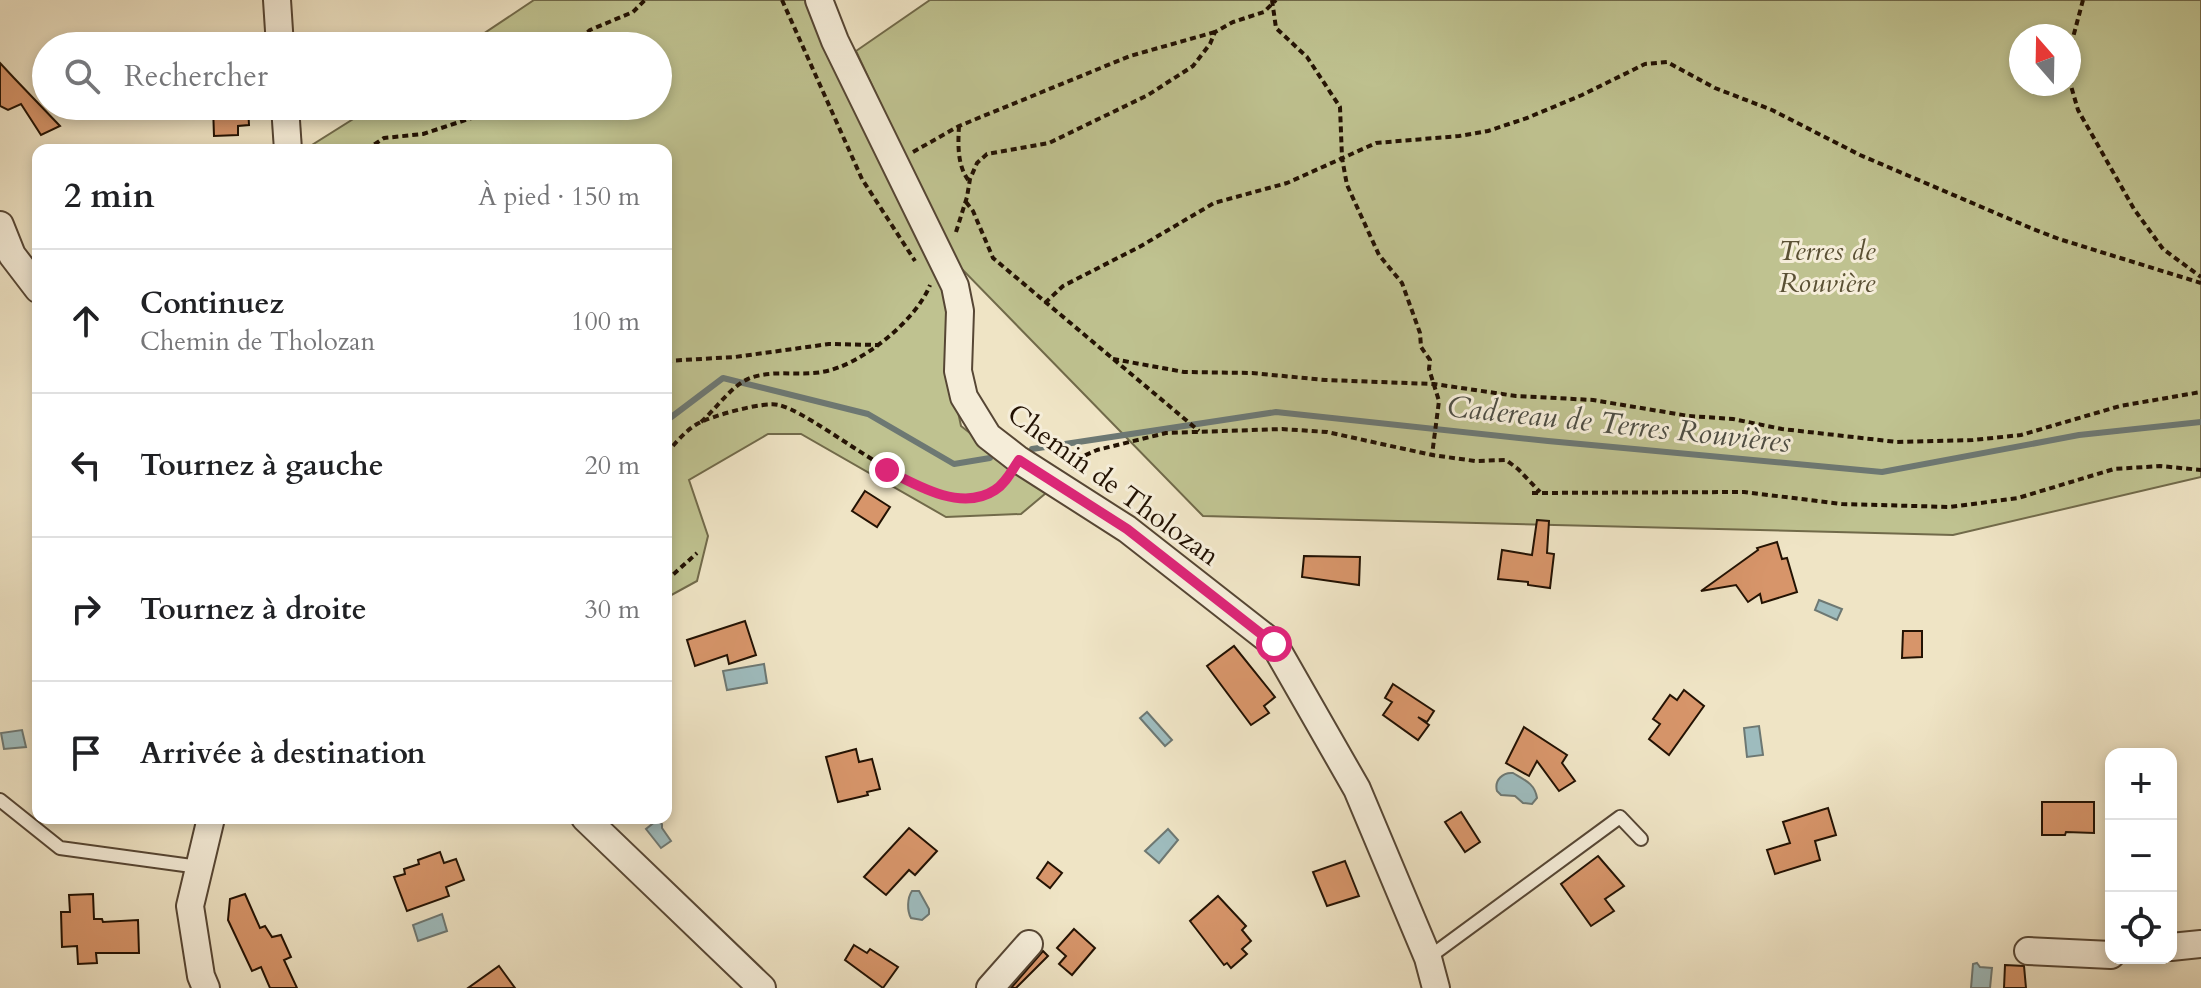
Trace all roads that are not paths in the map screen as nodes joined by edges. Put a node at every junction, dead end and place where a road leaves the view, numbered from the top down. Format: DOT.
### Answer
graph roads {
  1 [pos="277,0"];
  2 [pos="819,0"];
  3 [pos="279,32"];
  4 [pos="286,120"];
  5 [pos="288,144"];
  6 [pos="0,225"];
  7 [pos="32,281"];
  8 [pos="0,800"];
  9 [pos="210,824"];
  10 [pos="591,824"];
  11 [pos="1641,839"];
  12 [pos="199,867"];
  13 [pos="1029,944"];
  14 [pos="2201,944"];
  15 [pos="2177,946"];
  16 [pos="2028,951"];
  17 [pos="2105,955"];
  18 [pos="1428,958"];
  19 [pos="206,988"];
  20 [pos="762,988"];
  21 [pos="990,988"];
  22 [pos="1436,988"];
  1 -- 3 [label="street"];
  2 -- 18 [label="street, Chemin de Tholozan"];
  4 -- 5 [label="street"];
  6 -- 7 [label="street"];
  8 -- 12 [label="lane"];
  9 -- 12 [label="street"];
  10 -- 20 [label="street"];
  11 -- 18 [label="lane"];
  12 -- 19 [label="street"];
  13 -- 21 [label="street"];
  14 -- 15 [label="street"];
  16 -- 17 [label="street"];
  18 -- 22 [label="street, Chemin de Tholozan"];
}
